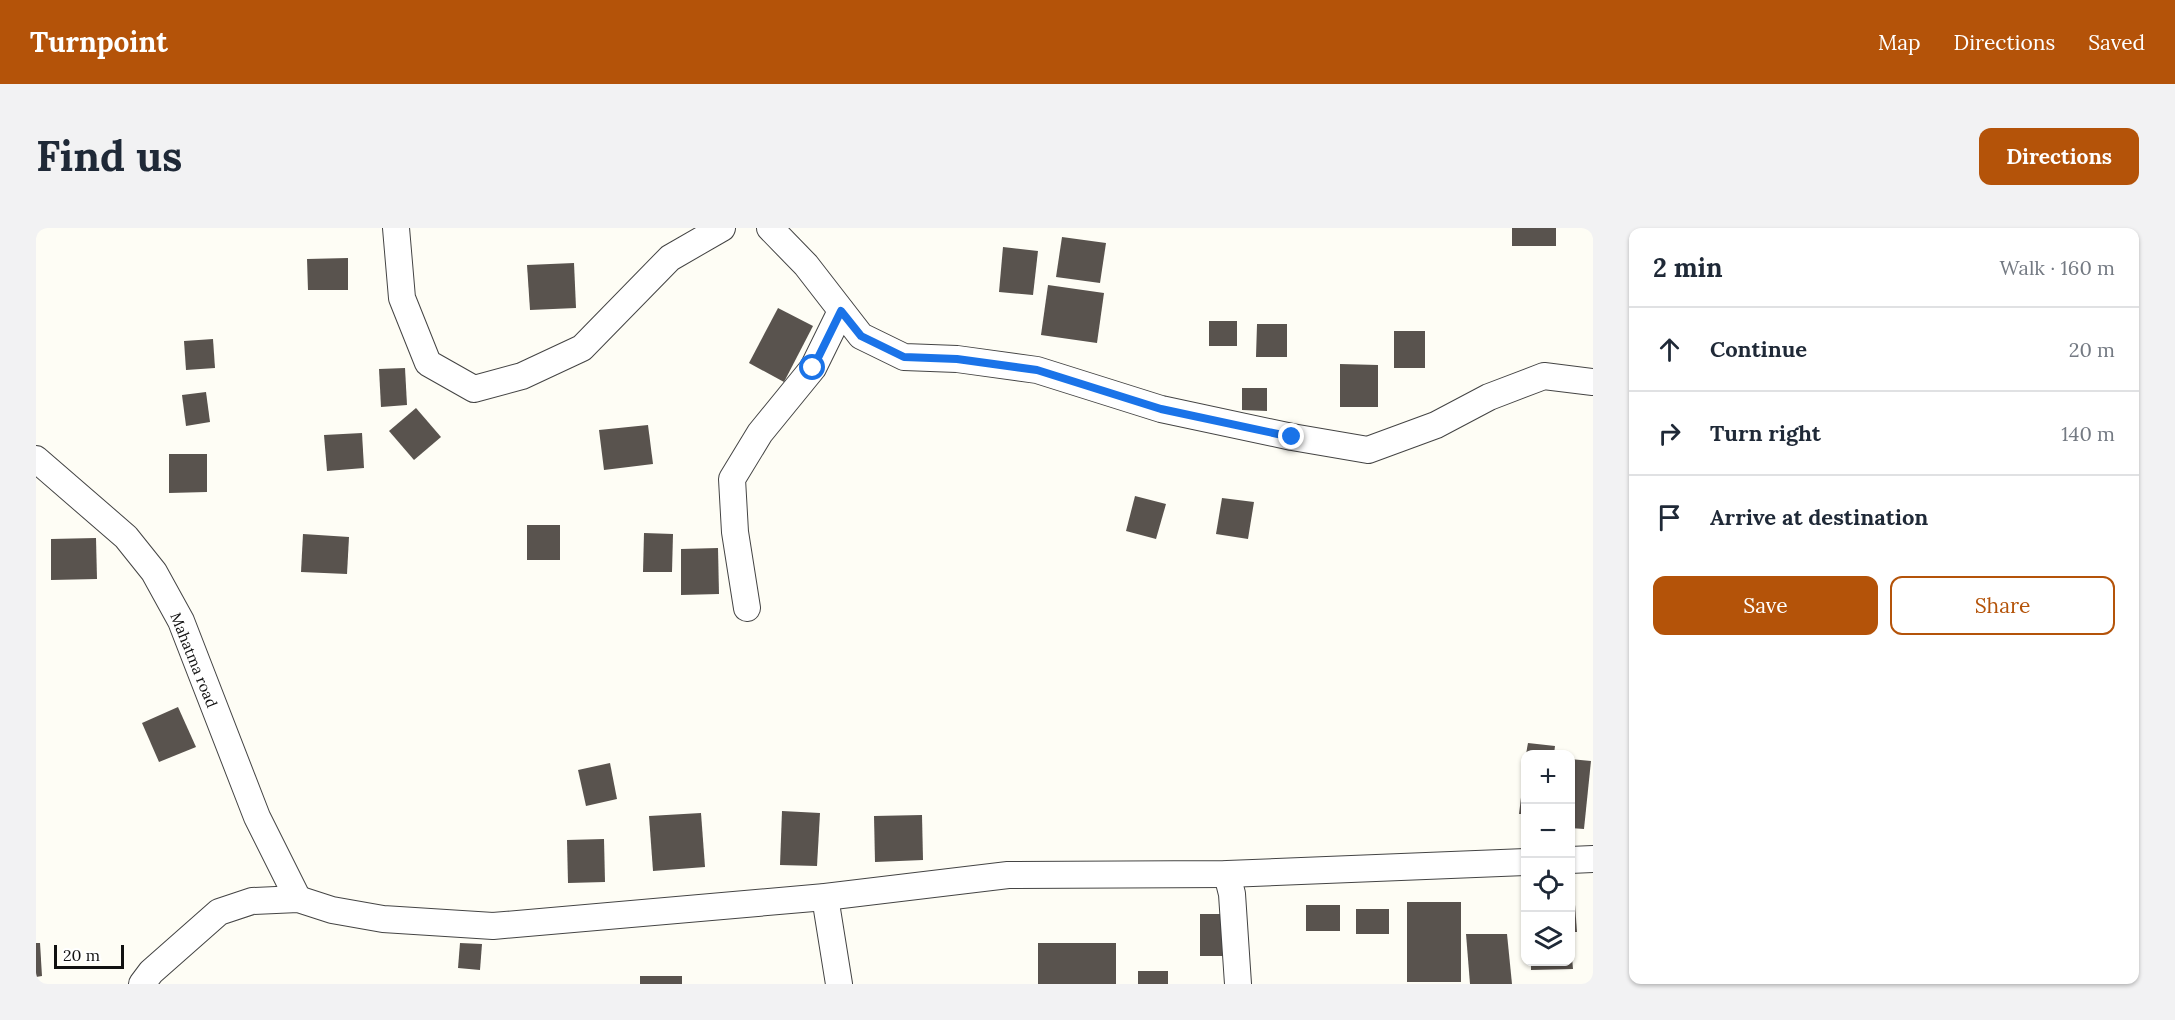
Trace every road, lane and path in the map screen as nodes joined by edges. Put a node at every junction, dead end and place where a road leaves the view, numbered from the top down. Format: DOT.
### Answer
graph roads {
  1 [pos="396,228"];
  2 [pos="722,228"];
  3 [pos="770,228"];
  4 [pos="841,311"];
  5 [pos="1593,381"];
  6 [pos="36,459"];
  7 [pos="747,608"];
  8 [pos="1593,859"];
  9 [pos="1575,860"];
  10 [pos="1521,862"];
  11 [pos="1227,874"];
  12 [pos="825,897"];
  13 [pos="297,899"];
  14 [pos="142,984"];
  15 [pos="839,984"];
  16 [pos="1238,984"];
  1 -- 2 [label="street"];
  3 -- 4 [label="street"];
  4 -- 5 [label="street"];
  4 -- 7 [label="street"];
  6 -- 13 [label="street, Mahatma road"];
  8 -- 9 [label="street"];
  10 -- 11 [label="street"];
  11 -- 12 [label="street"];
  11 -- 16 [label="street"];
  12 -- 13 [label="street"];
  12 -- 15 [label="street"];
  13 -- 14 [label="street"];
}
